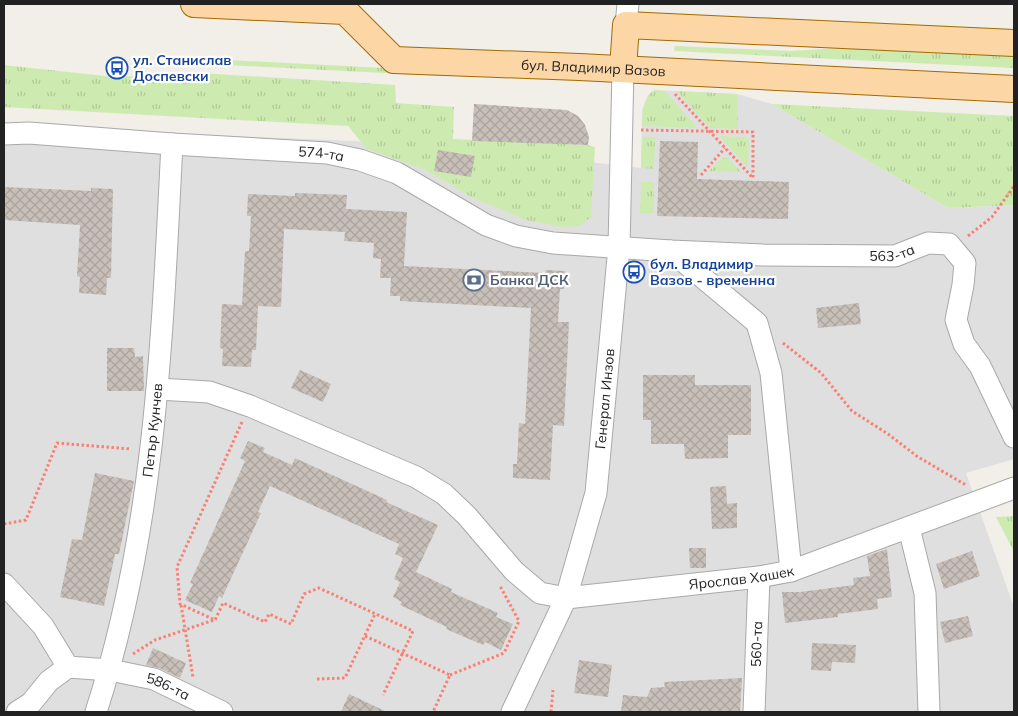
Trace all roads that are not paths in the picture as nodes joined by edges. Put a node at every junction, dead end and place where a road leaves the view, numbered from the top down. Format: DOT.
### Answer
graph roads {
  1 [pos="194,4"];
  2 [pos="627,14"];
  3 [pos="1014,43"];
  4 [pos="623,69"];
  5 [pos="1014,89"];
  6 [pos="4,134"];
  7 [pos="172,144"];
  8 [pos="619,247"];
  9 [pos="672,251"];
  10 [pos="158,389"];
  11 [pos="1014,437"];
  12 [pos="1014,488"];
  13 [pos="909,528"];
  14 [pos="791,571"];
  15 [pos="759,577"];
  16 [pos="4,584"];
  17 [pos="566,598"];
  18 [pos="68,667"];
  19 [pos="110,670"];
  20 [pos="214,708"];
  21 [pos="17,712"];
  22 [pos="96,712"];
  23 [pos="512,712"];
  24 [pos="754,712"];
  25 [pos="929,712"];
  1 -- 4 [label="main road, бул. Владимир Вазов"];
  2 -- 3 [label="main road"];
  2 -- 4 [label="main road"];
  4 -- 5 [label="main road, бул. Владимир Вазов"];
  4 -- 8 [label="street, Генерал Инзов"];
  6 -- 7 [label="street, 574-та"];
  7 -- 8 [label="street, 574-та"];
  7 -- 10 [label="street, Петър Кунчев"];
  8 -- 9 [label="street, 563-та"];
  8 -- 17 [label="street, Генерал Инзов"];
  9 -- 11 [label="street, 563-та"];
  9 -- 14 [label="street"];
  10 -- 17 [label="street, Ярослав Хашек"];
  10 -- 19 [label="street, Петър Кунчев"];
  12 -- 13 [label="street, Ярослав Хашек"];
  13 -- 14 [label="street, Ярослав Хашек"];
  13 -- 25 [label="street"];
  14 -- 15 [label="street, Ярослав Хашек"];
  15 -- 17 [label="street, Ярослав Хашек"];
  15 -- 24 [label="street, 560-та"];
  16 -- 18 [label="street"];
  17 -- 23 [label="street, Генерал Инзов"];
  18 -- 19 [label="street, 586-та"];
  18 -- 21 [label="street"];
  19 -- 20 [label="street, 586-та"];
  19 -- 22 [label="street, Петър Кунчев"];
}
